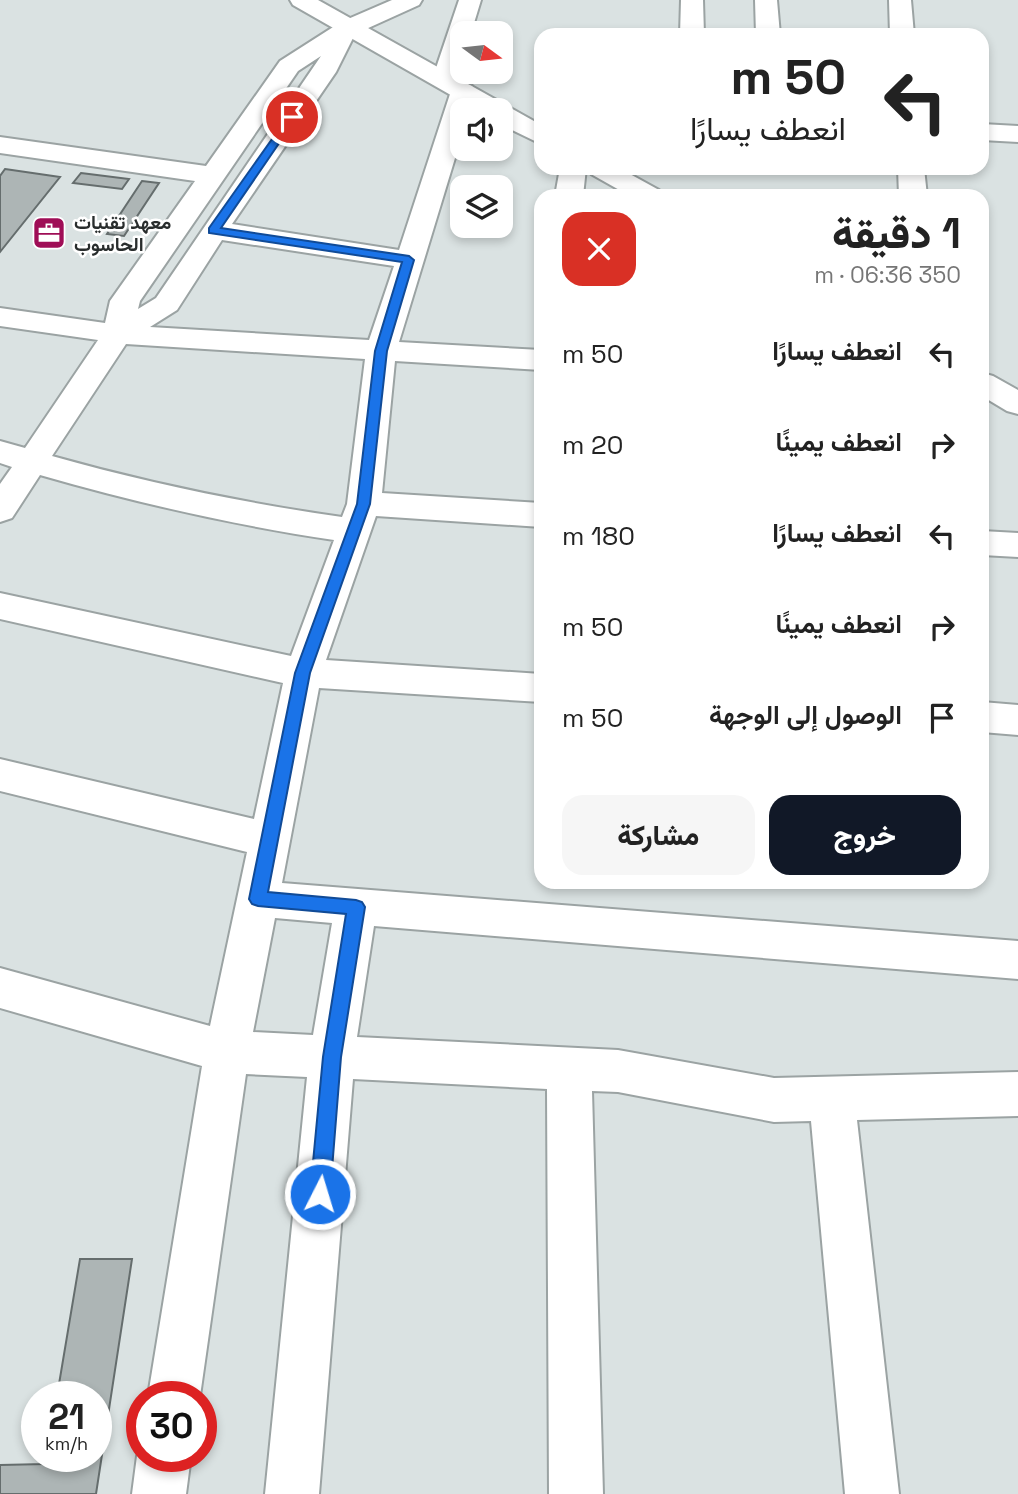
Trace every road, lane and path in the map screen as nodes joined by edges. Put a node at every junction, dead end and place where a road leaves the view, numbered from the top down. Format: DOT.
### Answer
graph roads {
  1 [pos="301,0"];
  2 [pos="411,0"];
  3 [pos="470,0"];
  4 [pos="692,0"];
  5 [pos="766,0"];
  6 [pos="900,0"];
  7 [pos="349,27"];
  8 [pos="692,28"];
  9 [pos="768,28"];
  10 [pos="902,28"];
  11 [pos="454,86"];
  12 [pos="474,98"];
  13 [pos="513,117"];
  14 [pos="513,121"];
  15 [pos="534,122"];
  16 [pos="534,132"];
  17 [pos="989,132"];
  18 [pos="1018,134"];
  19 [pos="0,145"];
  20 [pos="211,175"];
  21 [pos="612,175"];
  22 [pos="637,189"];
  23 [pos="214,230"];
  24 [pos="409,260"];
  25 [pos="0,317"];
  26 [pos="117,334"];
  27 [pos="381,351"];
  28 [pos="534,360"];
  29 [pos="0,452"];
  30 [pos="32,461"];
  31 [pos="0,510"];
  32 [pos="534,515"];
  33 [pos="359,518"];
  34 [pos="989,543"];
  35 [pos="1018,545"];
  36 [pos="0,606"];
  37 [pos="303,673"];
  38 [pos="534,688"];
  39 [pos="989,718"];
  40 [pos="1018,720"];
  41 [pos="0,775"];
  42 [pos="269,840"];
  43 [pos="258,899"];
  44 [pos="356,907"];
  45 [pos="1018,960"];
  46 [pos="0,988"];
  47 [pos="227,1052"];
  48 [pos="332,1057"];
  49 [pos="569,1069"];
  50 [pos="1018,1094"];
  51 [pos="832,1099"];
  52 [pos="176,1381"];
  53 [pos="162,1472"];
  54 [pos="159,1494"];
  55 [pos="292,1494"];
  56 [pos="576,1494"];
  57 [pos="872,1494"];
  1 -- 7 [label="street"];
  2 -- 7 [label="street"];
  3 -- 11 [label="street"];
  4 -- 8 [label="street"];
  5 -- 9 [label="street"];
  6 -- 10 [label="street"];
  7 -- 11 [label="street"];
  7 -- 20 [label="street"];
  7 -- 23 [label="street"];
  11 -- 12 [label="street"];
  11 -- 24 [label="street"];
  13 -- 15 [label="street"];
  14 -- 16 [label="street"];
  17 -- 18 [label="street"];
  19 -- 20 [label="street"];
  20 -- 26 [label="street"];
  21 -- 22 [label="street"];
  23 -- 24 [label="street"];
  23 -- 26 [label="street"];
  24 -- 27 [label="street"];
  25 -- 26 [label="street"];
  26 -- 27 [label="street"];
  26 -- 30 [label="street"];
  27 -- 28 [label="street"];
  27 -- 33 [label="street"];
  29 -- 30 [label="street"];
  30 -- 31 [label="street"];
  30 -- 33 [label="street"];
  32 -- 33 [label="street"];
  33 -- 37 [label="street"];
  34 -- 35 [label="street"];
  36 -- 37 [label="street"];
  37 -- 38 [label="street"];
  37 -- 42 [label="street"];
  39 -- 40 [label="street"];
  41 -- 42 [label="street"];
  42 -- 43 [label="street"];
  43 -- 44 [label="street"];
  43 -- 47 [label="street"];
  44 -- 45 [label="street"];
  44 -- 48 [label="street"];
  46 -- 47 [label="street"];
  47 -- 48 [label="street"];
  47 -- 52 [label="street"];
  48 -- 49 [label="street"];
  48 -- 55 [label="street"];
  49 -- 51 [label="street"];
  49 -- 56 [label="street"];
  50 -- 51 [label="street"];
  51 -- 57 [label="street"];
  53 -- 54 [label="street"];
}
